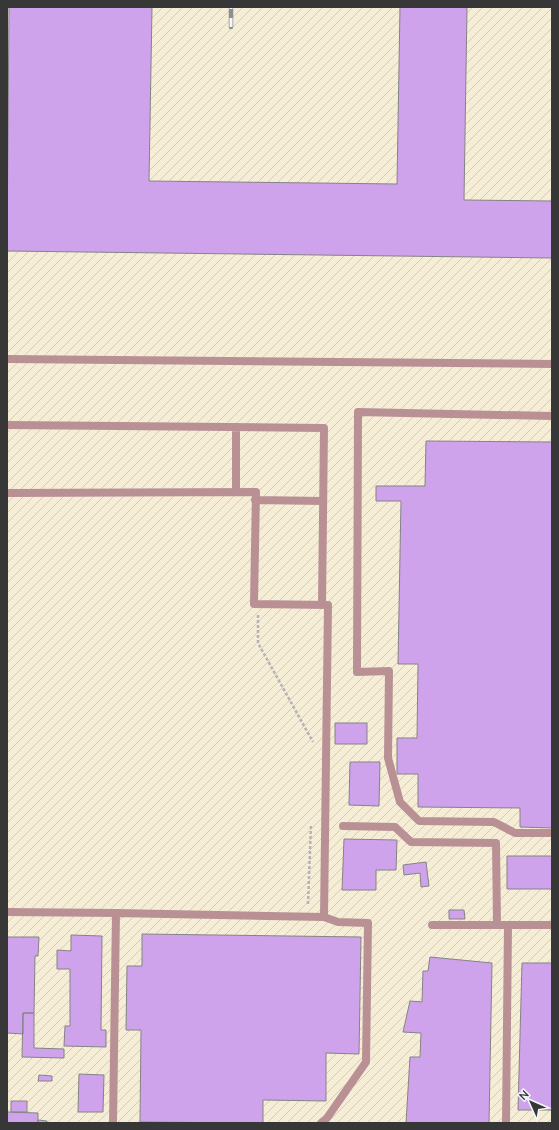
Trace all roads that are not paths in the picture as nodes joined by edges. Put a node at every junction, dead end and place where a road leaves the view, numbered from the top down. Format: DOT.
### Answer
graph roads {
  1 [pos="7,359"];
  2 [pos="552,364"];
  3 [pos="552,416"];
  4 [pos="7,425"];
  5 [pos="236,427"];
  6 [pos="236,492"];
  7 [pos="7,493"];
  8 [pos="255,500"];
  9 [pos="323,501"];
  10 [pos="322,605"];
  11 [pos="343,826"];
  12 [pos="552,833"];
  13 [pos="7,912"];
  14 [pos="116,913"];
  15 [pos="324,917"];
  16 [pos="432,925"];
  17 [pos="497,925"];
  18 [pos="508,925"];
  19 [pos="552,925"];
  20 [pos="114,1123"];
  21 [pos="321,1123"];
  22 [pos="506,1123"];
  1 -- 2 [label="lane"];
  3 -- 12 [label="lane"];
  4 -- 5 [label="lane"];
  5 -- 6 [label="lane"];
  5 -- 9 [label="lane"];
  6 -- 7 [label="lane"];
  6 -- 8 [label="lane"];
  8 -- 9 [label="lane"];
  8 -- 10 [label="lane"];
  9 -- 10 [label="lane"];
  10 -- 15 [label="lane"];
  11 -- 17 [label="lane"];
  13 -- 14 [label="lane"];
  14 -- 15 [label="lane"];
  14 -- 20 [label="lane"];
  15 -- 21 [label="lane"];
  16 -- 17 [label="lane"];
  17 -- 18 [label="lane"];
  18 -- 19 [label="lane"];
  18 -- 22 [label="lane"];
}
